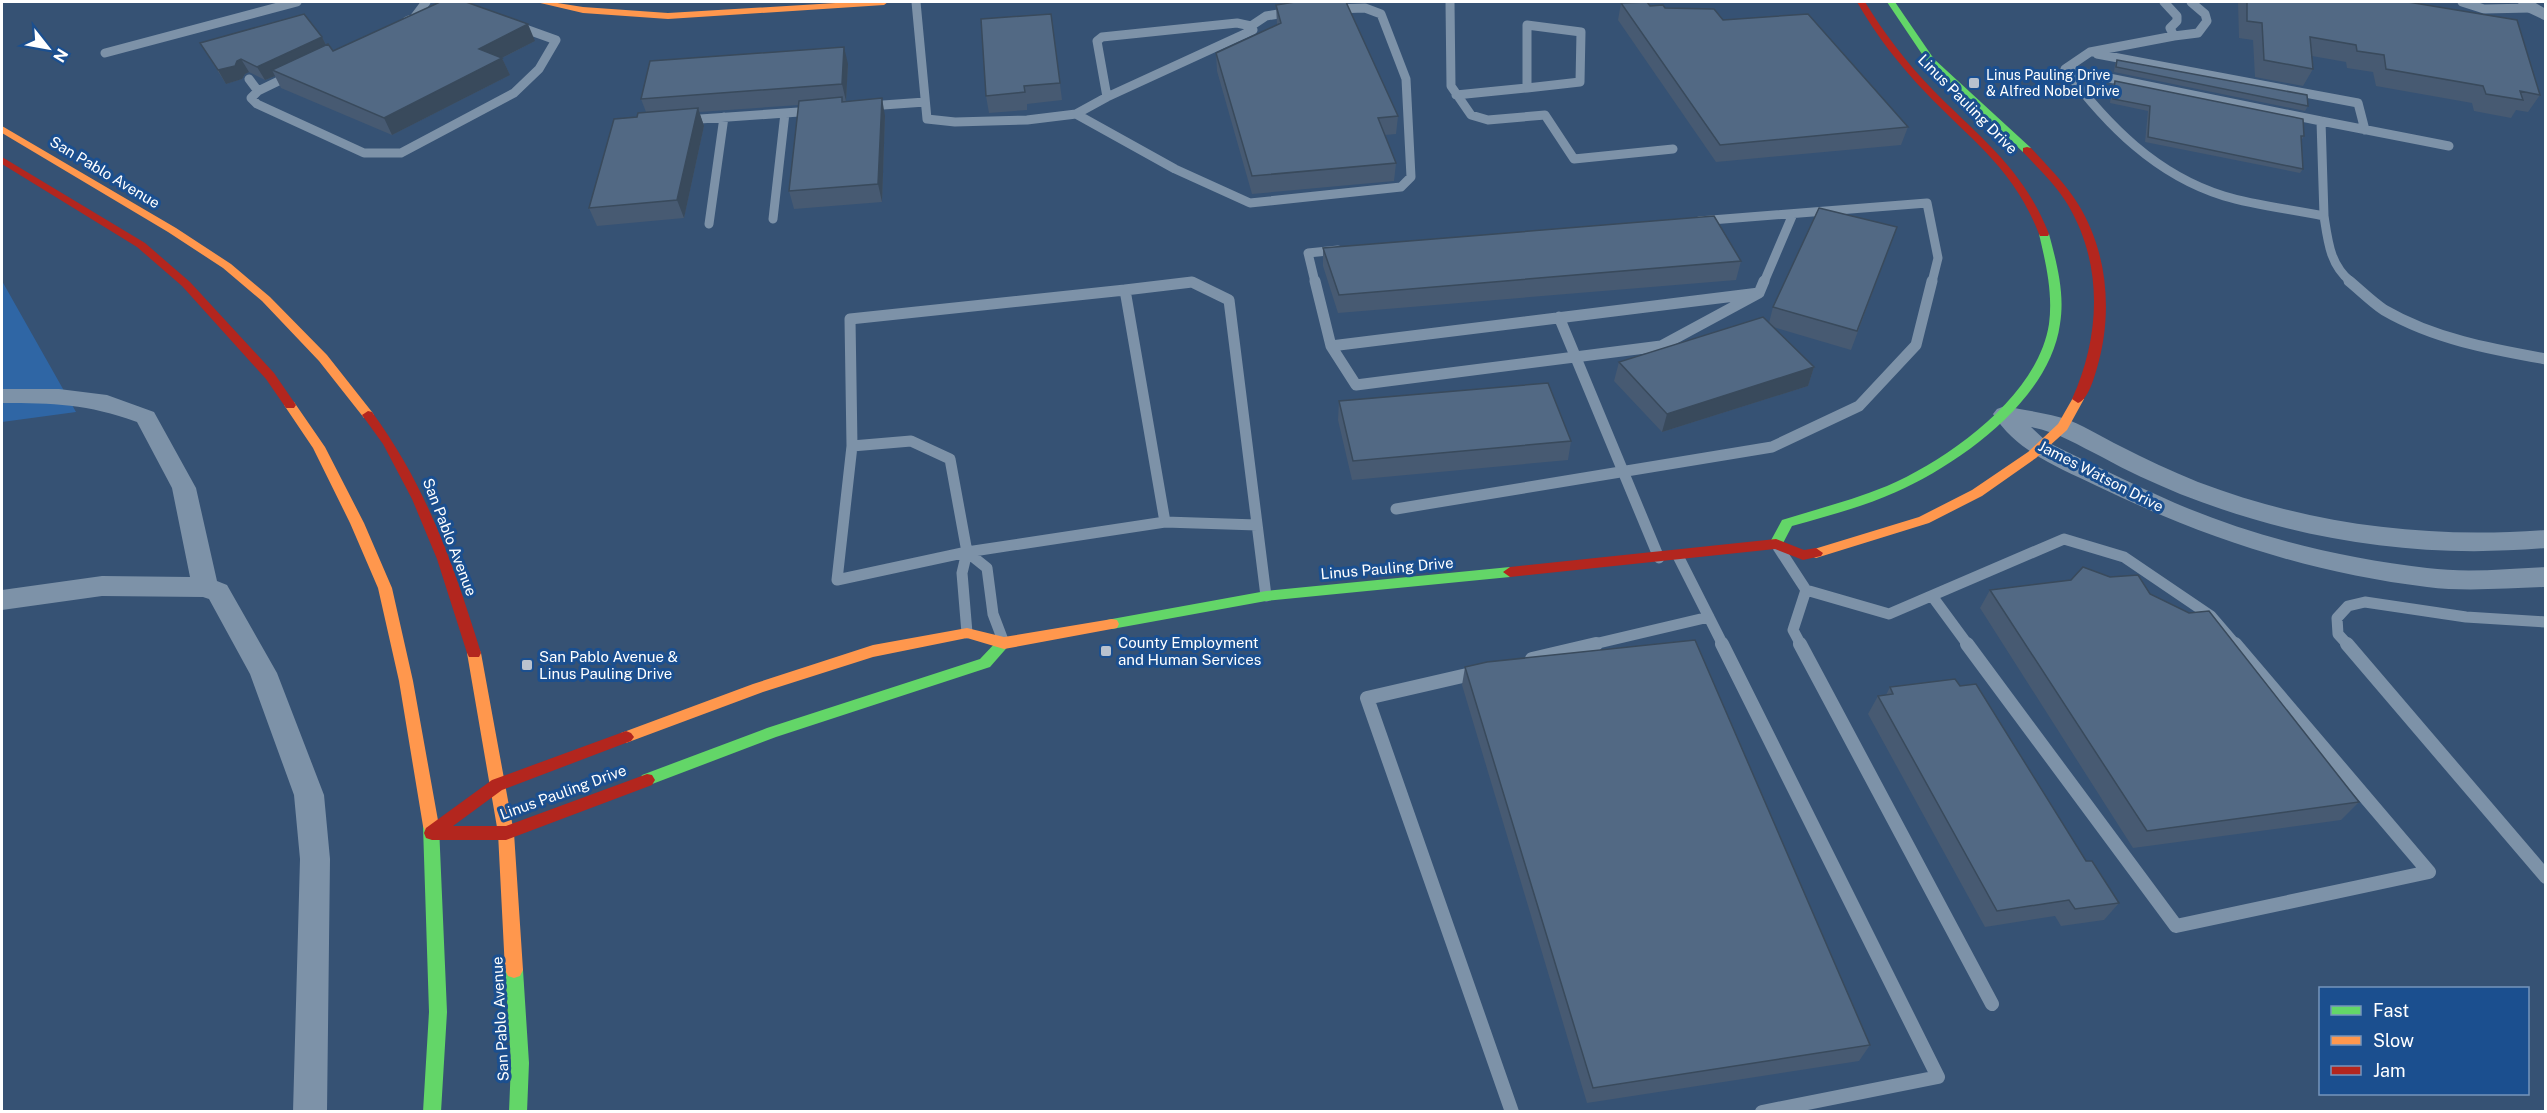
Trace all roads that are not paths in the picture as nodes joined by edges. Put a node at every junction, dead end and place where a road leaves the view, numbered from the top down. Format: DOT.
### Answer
graph roads {
  1 [pos="297,2"];
  2 [pos="426,2"];
  3 [pos="540,2"];
  4 [pos="884,2"];
  5 [pos="916,2"];
  6 [pos="1450,2"];
  7 [pos="1861,2"];
  8 [pos="1892,2"];
  9 [pos="2164,2"];
  10 [pos="2192,2"];
  11 [pos="2462,2"];
  12 [pos="780,5"];
  13 [pos="2528,5"];
  14 [pos="1328,9"];
  15 [pos="1306,11"];
  16 [pos="2546,16"];
  17 [pos="511,23"];
  18 [pos="1251,26"];
  19 [pos="393,27"];
  20 [pos="2174,36"];
  21 [pos="2090,52"];
  22 [pos="105,53"];
  23 [pos="2065,69"];
  24 [pos="300,71"];
  25 [pos="249,79"];
  26 [pos="1527,88"];
  27 [pos="258,91"];
  28 [pos="1456,95"];
  29 [pos="1107,97"];
  30 [pos="925,102"];
  31 [pos="853,108"];
  32 [pos="819,110"];
  33 [pos="785,113"];
  34 [pos="1076,114"];
  35 [pos="724,117"];
  36 [pos="678,121"];
  37 [pos="2321,121"];
  38 [pos="2,129"];
  39 [pos="2365,129"];
  40 [pos="2449,146"];
  41 [pos="1673,149"];
  42 [pos="2,160"];
  43 [pos="1793,213"];
  44 [pos="2324,216"];
  45 [pos="773,219"];
  46 [pos="1686,222"];
  47 [pos="709,224"];
  48 [pos="1344,250"];
  49 [pos="1125,290"];
  50 [pos="1759,293"];
  51 [pos="1559,317"];
  52 [pos="1331,346"];
  53 [pos="1575,357"];
  54 [pos="2546,359"];
  55 [pos="2,396"];
  56 [pos="2005,414"];
  57 [pos="2063,427"];
  58 [pos="852,446"];
  59 [pos="2039,448"];
  60 [pos="1623,473"];
  61 [pos="1396,509"];
  62 [pos="1165,522"];
  63 [pos="1257,525"];
  64 [pos="2546,538"];
  65 [pos="1776,544"];
  66 [pos="967,552"];
  67 [pos="1678,556"];
  68 [pos="1659,558"];
  69 [pos="2546,577"];
  70 [pos="205,587"];
  71 [pos="1806,590"];
  72 [pos="1266,596"];
  73 [pos="1932,596"];
  74 [pos="2,600"];
  75 [pos="1709,617"];
  76 [pos="2546,622"];
  77 [pos="967,633"];
  78 [pos="1004,643"];
  79 [pos="1515,663"];
  80 [pos="1492,669"];
  81 [pos="497,785"];
  82 [pos="432,833"];
  83 [pos="506,833"];
  84 [pos="2546,877"];
  85 [pos="1992,1004"];
  86 [pos="310,1112"];
  87 [pos="432,1112"];
  88 [pos="519,1112"];
  89 [pos="1512,1112"];
  90 [pos="1762,1112"];
  1 -- 22 [label="lane"];
  2 -- 19 [label="lane"];
  3 -- 12 [label="street"];
  4 -- 12 [label="street"];
  5 -- 30 [label="lane"];
  6 -- 28 [label="lane"];
  7 -- 56 [label="street, Linus Pauling Drive"];
  8 -- 57 [label="street, Linus Pauling Drive"];
  9 -- 20 [label="lane"];
  10 -- 20 [label="lane"];
  11 -- 13 [label="lane"];
  13 -- 16 [label="street"];
  14 -- 34 [label="lane"];
  15 -- 18 [label="lane"];
  17 -- 27 [label="lane"];
  18 -- 29 [label="lane"];
  18 -- 29 [label="lane"];
  20 -- 21 [label="lane"];
  21 -- 23 [label="lane"];
  21 -- 39 [label="lane"];
  23 -- 37 [label="lane"];
  23 -- 44 [label="lane"];
  24 -- 27 [label="lane"];
  25 -- 27 [label="lane"];
  26 -- 26 [label="lane"];
  26 -- 28 [label="lane"];
  28 -- 41 [label="lane"];
  29 -- 34 [label="lane"];
  30 -- 31 [label="lane"];
  30 -- 34 [label="lane"];
  32 -- 33 [label="lane"];
  33 -- 35 [label="lane"];
  33 -- 45 [label="lane"];
  35 -- 36 [label="lane"];
  35 -- 47 [label="lane"];
  37 -- 39 [label="lane"];
  37 -- 44 [label="lane"];
  38 -- 81 [label="street, San Pablo Avenue"];
  39 -- 40 [label="lane"];
  42 -- 82 [label="street"];
  43 -- 46 [label="lane"];
  43 -- 50 [label="lane"];
  43 -- 60 [label="lane"];
  44 -- 54 [label="lane"];
  48 -- 52 [label="lane"];
  49 -- 58 [label="lane"];
  49 -- 62 [label="lane"];
  49 -- 63 [label="lane"];
  50 -- 51 [label="lane"];
  50 -- 53 [label="lane"];
  51 -- 52 [label="lane"];
  51 -- 53 [label="lane"];
  52 -- 53 [label="lane"];
  53 -- 60 [label="lane"];
  55 -- 70 [label="street"];
  56 -- 57 [label="street, James Watson Drive"];
  56 -- 59 [label="street, James Watson Drive"];
  56 -- 65 [label="street, Linus Pauling Drive"];
  57 -- 59 [label="street, Linus Pauling Drive"];
  57 -- 64 [label="street, James Watson Drive"];
  58 -- 66 [label="lane"];
  58 -- 66 [label="lane"];
  59 -- 65 [label="street, Linus Pauling Drive"];
  59 -- 69 [label="street, James Watson Drive"];
  60 -- 61 [label="lane"];
  60 -- 68 [label="lane"];
  62 -- 63 [label="lane"];
  62 -- 66 [label="lane"];
  63 -- 72 [label="lane"];
  65 -- 67 [label="street, Linus Pauling Drive"];
  65 -- 71 [label="lane"];
  66 -- 77 [label="lane"];
  66 -- 78 [label="lane"];
  67 -- 68 [label="street, Linus Pauling Drive"];
  67 -- 75 [label="lane"];
  68 -- 72 [label="street, Linus Pauling Drive"];
  70 -- 74 [label="street"];
  70 -- 86 [label="street"];
  71 -- 73 [label="lane"];
  71 -- 85 [label="lane"];
  72 -- 78 [label="street, Linus Pauling Drive"];
  73 -- 73 [label="lane"];
  75 -- 79 [label="lane"];
  75 -- 90 [label="lane"];
  76 -- 84 [label="lane"];
  77 -- 78 [label="street, Linus Pauling Drive"];
  77 -- 81 [label="street, Linus Pauling Drive"];
  78 -- 83 [label="street, Linus Pauling Drive"];
  80 -- 89 [label="lane"];
  81 -- 82 [label="street, Linus Pauling Drive"];
  81 -- 83 [label="street, San Pablo Avenue"];
  82 -- 83 [label="street, Linus Pauling Drive"];
  82 -- 87 [label="street"];
  83 -- 88 [label="street, San Pablo Avenue"];
}
